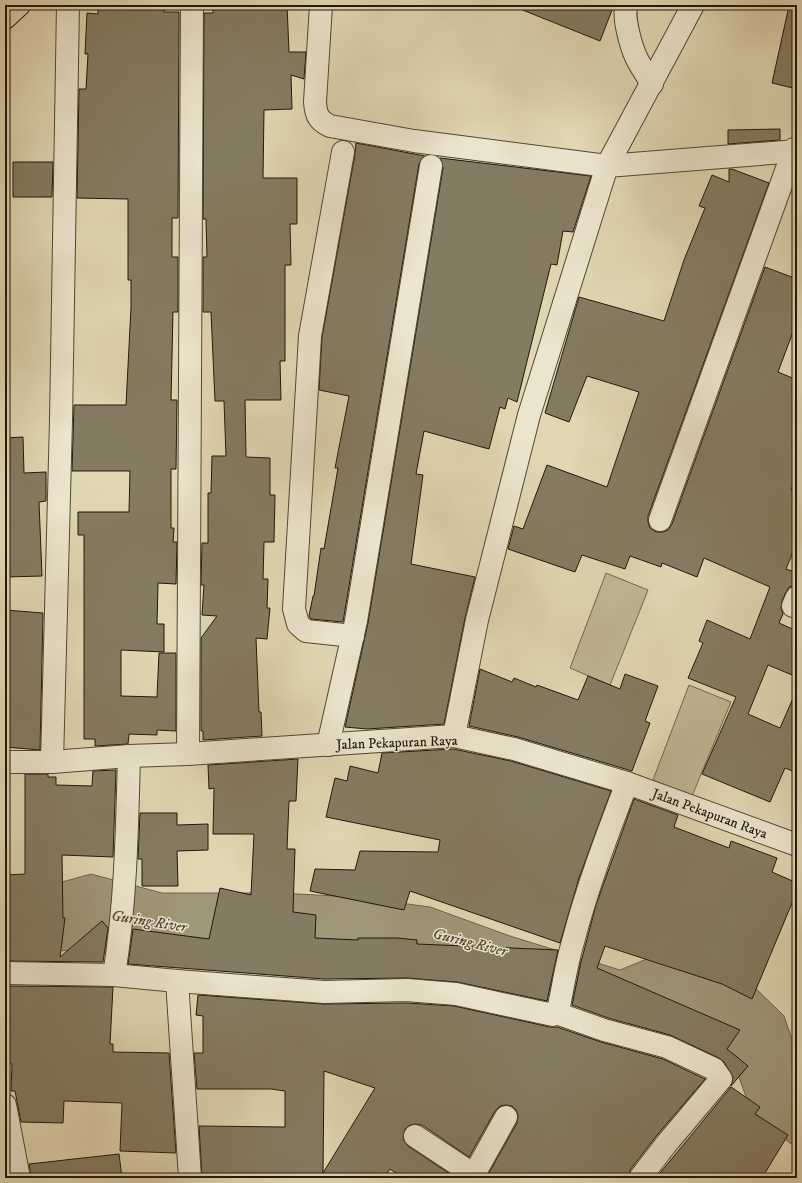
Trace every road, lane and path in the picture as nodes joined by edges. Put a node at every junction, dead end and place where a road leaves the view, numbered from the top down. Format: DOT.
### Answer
graph roads {
  1 [pos="19,5"];
  2 [pos="68,5"];
  3 [pos="192,5"];
  4 [pos="321,5"];
  5 [pos="627,5"];
  6 [pos="693,5"];
  7 [pos="5,18"];
  8 [pos="652,84"];
  9 [pos="795,150"];
  10 [pos="343,152"];
  11 [pos="430,166"];
  12 [pos="607,166"];
  13 [pos="660,520"];
  14 [pos="353,636"];
  15 [pos="454,736"];
  16 [pos="328,745"];
  17 [pos="188,754"];
  18 [pos="129,756"];
  19 [pos="5,762"];
  20 [pos="52,762"];
  21 [pos="627,783"];
  22 [pos="797,845"];
  23 [pos="5,973"];
  24 [pos="114,975"];
  25 [pos="177,981"];
  26 [pos="556,1013"];
  27 [pos="5,1105"];
  28 [pos="506,1117"];
  29 [pos="415,1136"];
  30 [pos="473,1176"];
  31 [pos="19,1178"];
  32 [pos="190,1178"];
  33 [pos="640,1178"];
  1 -- 7 [label="main road"];
  2 -- 20 [label="street"];
  3 -- 17 [label="street"];
  4 -- 12 [label="street"];
  5 -- 8 [label="street"];
  6 -- 8 [label="street"];
  8 -- 12 [label="street"];
  9 -- 12 [label="street"];
  9 -- 13 [label="street"];
  10 -- 14 [label="street"];
  11 -- 14 [label="street"];
  12 -- 15 [label="street"];
  14 -- 16 [label="street"];
  15 -- 16 [label="street, Jalan Pekapuran Raya"];
  15 -- 21 [label="street, Jalan Pekapuran Raya"];
  16 -- 17 [label="street, Jalan Pekapuran Raya"];
  17 -- 18 [label="street, Jalan Pekapuran Raya"];
  18 -- 20 [label="street, Jalan Pekapuran Raya"];
  18 -- 24 [label="street"];
  19 -- 20 [label="street, Jalan Pekapuran Raya"];
  21 -- 22 [label="street, Jalan Pekapuran Raya"];
  21 -- 26 [label="street"];
  23 -- 24 [label="street"];
  24 -- 25 [label="street"];
  25 -- 26 [label="street"];
  25 -- 32 [label="street"];
  26 -- 33 [label="street"];
  27 -- 31 [label="street"];
  28 -- 30 [label="street"];
  29 -- 30 [label="street"];
}
